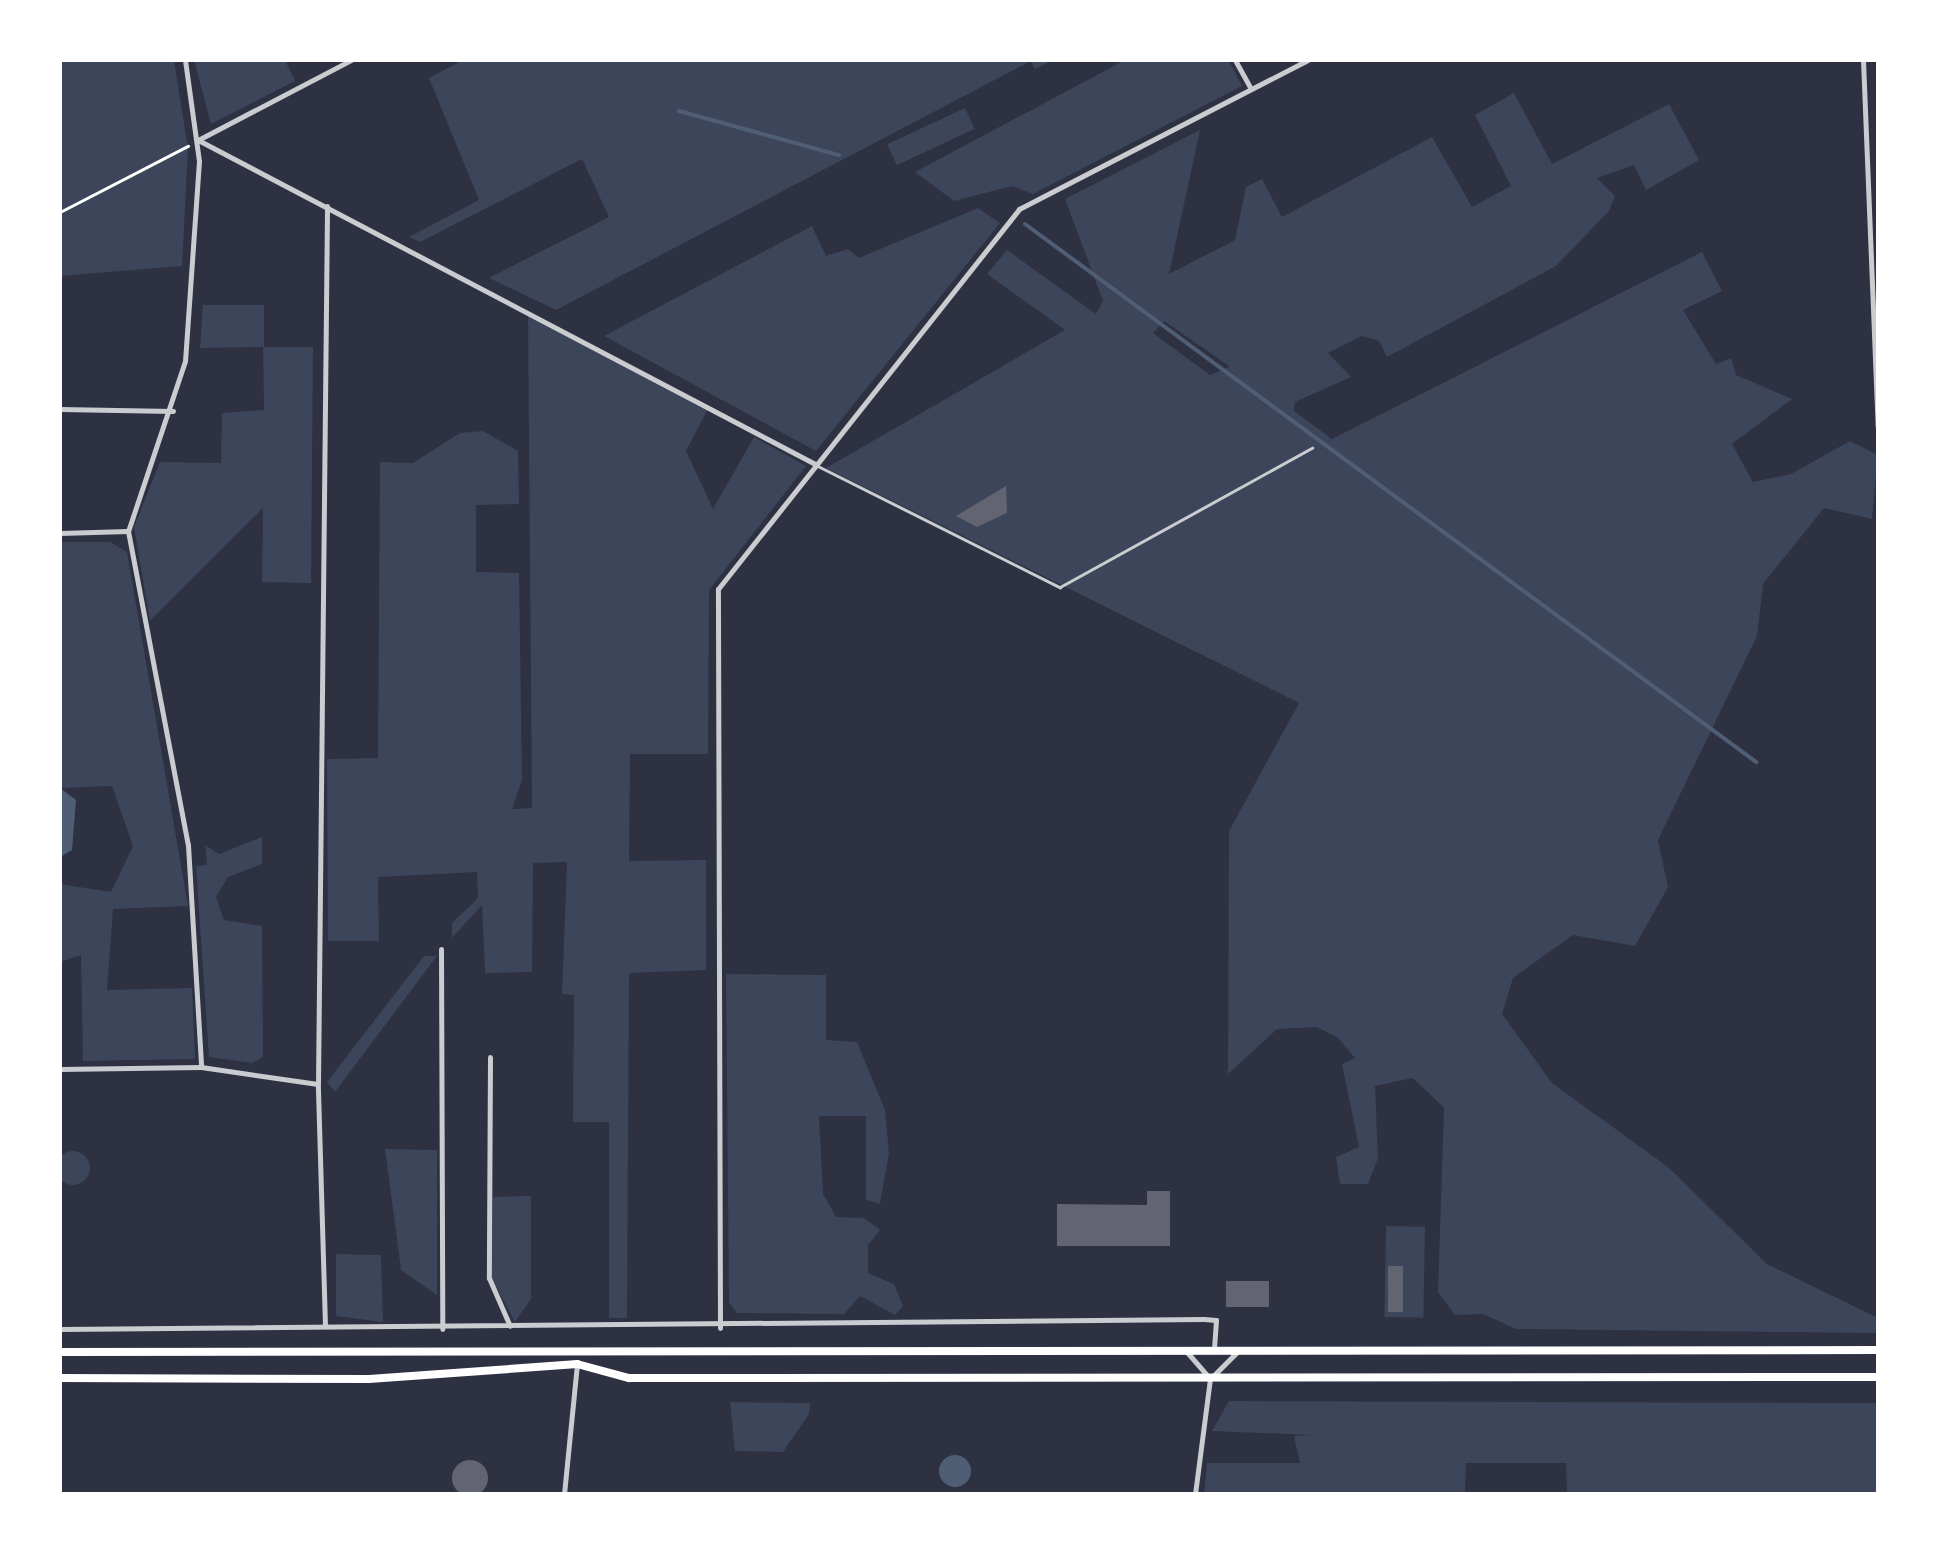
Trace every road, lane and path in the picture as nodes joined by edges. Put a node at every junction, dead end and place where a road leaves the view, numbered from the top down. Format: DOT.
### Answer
graph roads {
  1 [pos="186,60"];
  2 [pos="351,60"];
  3 [pos="1235,60"];
  4 [pos="1308,60"];
  5 [pos="1863,60"];
  6 [pos="1251,90"];
  7 [pos="198,140"];
  8 [pos="327,206"];
  9 [pos="60,212"];
  10 [pos="60,408"];
  11 [pos="173,411"];
  12 [pos="1878,427"];
  13 [pos="1312,448"];
  14 [pos="815,464"];
  15 [pos="128,531"];
  16 [pos="60,532"];
  17 [pos="441,949"];
  18 [pos="490,1057"];
  19 [pos="202,1067"];
  20 [pos="60,1070"];
  21 [pos="318,1084"];
  22 [pos="325,1326"];
  23 [pos="510,1326"];
  24 [pos="442,1328"];
  25 [pos="720,1328"];
  26 [pos="60,1330"];
  27 [pos="1185,1350"];
  28 [pos="1214,1350"];
  29 [pos="1241,1350"];
  30 [pos="1878,1350"];
  31 [pos="60,1352"];
  32 [pos="577,1364"];
  33 [pos="1878,1377"];
  34 [pos="60,1378"];
  35 [pos="1210,1379"];
  36 [pos="564,1494"];
  37 [pos="1196,1494"];
  1 -- 7 [label="street"];
  2 -- 7 [label="street"];
  3 -- 6 [label="street"];
  4 -- 6 [label="street"];
  5 -- 12 [label="street"];
  6 -- 14 [label="street"];
  7 -- 8 [label="street"];
  7 -- 9 [label="path"];
  7 -- 11 [label="street"];
  8 -- 14 [label="street"];
  8 -- 21 [label="street"];
  10 -- 11 [label="street"];
  11 -- 15 [label="street"];
  13 -- 14 [label="lane"];
  14 -- 25 [label="street"];
  15 -- 16 [label="street"];
  15 -- 19 [label="street"];
  17 -- 24 [label="street"];
  18 -- 23 [label="street"];
  19 -- 20 [label="street"];
  19 -- 21 [label="street"];
  21 -- 22 [label="street"];
  22 -- 24 [label="street"];
  22 -- 26 [label="street"];
  23 -- 24 [label="street"];
  23 -- 25 [label="street"];
  25 -- 28 [label="street"];
  27 -- 28 [label="main road"];
  27 -- 31 [label="main road"];
  27 -- 35 [label="street"];
  28 -- 29 [label="main road"];
  29 -- 30 [label="main road"];
  29 -- 35 [label="street"];
  32 -- 34 [label="main road"];
  32 -- 35 [label="main road"];
  32 -- 36 [label="street"];
  33 -- 35 [label="main road"];
  35 -- 37 [label="street"];
}
